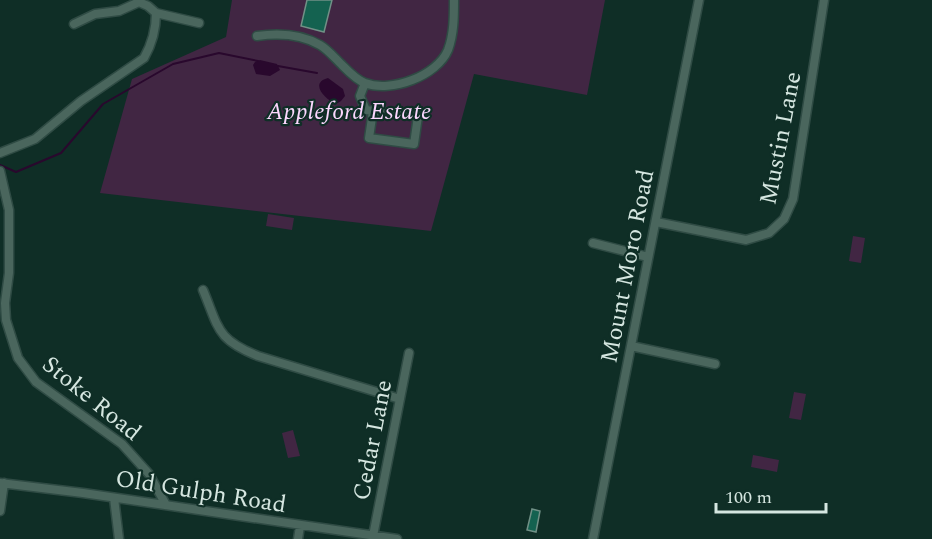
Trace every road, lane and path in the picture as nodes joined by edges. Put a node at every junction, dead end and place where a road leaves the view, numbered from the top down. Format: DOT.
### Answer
graph roads {
  1 [pos="454,0"];
  2 [pos="699,0"];
  3 [pos="824,0"];
  4 [pos="156,13"];
  5 [pos="199,23"];
  6 [pos="74,24"];
  7 [pos="257,36"];
  8 [pos="365,83"];
  9 [pos="373,111"];
  10 [pos="0,153"];
  11 [pos="0,171"];
  12 [pos="656,222"];
  13 [pos="593,243"];
  14 [pos="648,257"];
  15 [pos="203,290"];
  16 [pos="631,346"];
  17 [pos="409,352"];
  18 [pos="715,364"];
  19 [pos="400,399"];
  20 [pos="2,483"];
  21 [pos="114,498"];
  22 [pos="166,505"];
  23 [pos="0,511"];
  24 [pos="300,526"];
  25 [pos="373,536"];
  26 [pos="119,539"];
  27 [pos="298,539"];
  28 [pos="397,539"];
  29 [pos="593,539"];
  1 -- 8 [label="street"];
  2 -- 12 [label="street, Mount Moro Road"];
  3 -- 12 [label="street, Mustin Lane"];
  4 -- 5 [label="street"];
  4 -- 6 [label="street"];
  4 -- 10 [label="street"];
  7 -- 8 [label="street"];
  8 -- 9 [label="street"];
  9 -- 9 [label="street"];
  11 -- 22 [label="street, Stoke Road"];
  12 -- 14 [label="street, Mount Moro Road"];
  13 -- 14 [label="street"];
  14 -- 16 [label="street, Mount Moro Road"];
  15 -- 19 [label="street"];
  16 -- 18 [label="street"];
  16 -- 29 [label="street, Mount Moro Road"];
  17 -- 19 [label="street, Cedar Lane"];
  19 -- 25 [label="street, Cedar Lane"];
  20 -- 21 [label="street, Old Gulph Road"];
  20 -- 23 [label="street"];
  21 -- 22 [label="street, Old Gulph Road"];
  21 -- 26 [label="street"];
  22 -- 24 [label="street, Old Gulph Road"];
  24 -- 25 [label="street, Old Gulph Road"];
  24 -- 27 [label="street"];
  25 -- 28 [label="street, Old Gulph Road"];
}
